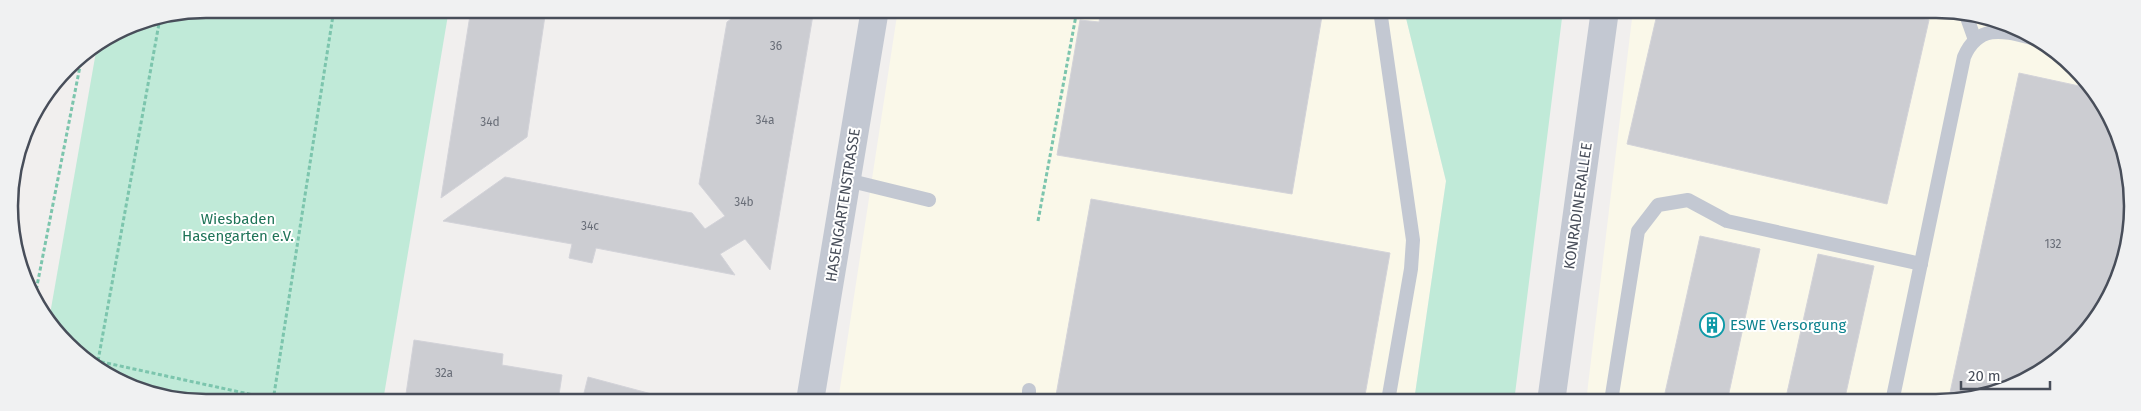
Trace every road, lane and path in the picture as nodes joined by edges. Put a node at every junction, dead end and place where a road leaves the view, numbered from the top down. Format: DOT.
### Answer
graph roads {
  1 [pos="333,18"];
  2 [pos="874,18"];
  3 [pos="1076,18"];
  4 [pos="1381,18"];
  5 [pos="1603,18"];
  6 [pos="1968,20"];
  7 [pos="159,23"];
  8 [pos="2011,34"];
  9 [pos="1975,40"];
  10 [pos="80,66"];
  11 [pos="847,180"];
  12 [pos="928,200"];
  13 [pos="1038,221"];
  14 [pos="1921,264"];
  15 [pos="37,288"];
  16 [pos="98,361"];
  17 [pos="100,362"];
  18 [pos="246,394"];
  19 [pos="274,394"];
  20 [pos="811,394"];
  21 [pos="1389,394"];
  22 [pos="1552,394"];
  23 [pos="1612,394"];
  24 [pos="1894,394"];
  1 -- 19 [label="path"];
  2 -- 11 [label="street, HASENGARTENSTRASSE"];
  3 -- 13 [label="path"];
  4 -- 21 [label="lane"];
  5 -- 22 [label="street, KONRADINERALLEE"];
  6 -- 9 [label="lane"];
  7 -- 16 [label="path"];
  8 -- 9 [label="lane"];
  9 -- 14 [label="lane"];
  10 -- 15 [label="path"];
  11 -- 12 [label="lane"];
  11 -- 20 [label="street, HASENGARTENSTRASSE"];
  14 -- 23 [label="lane"];
  14 -- 24 [label="lane"];
  17 -- 18 [label="path"];
}
